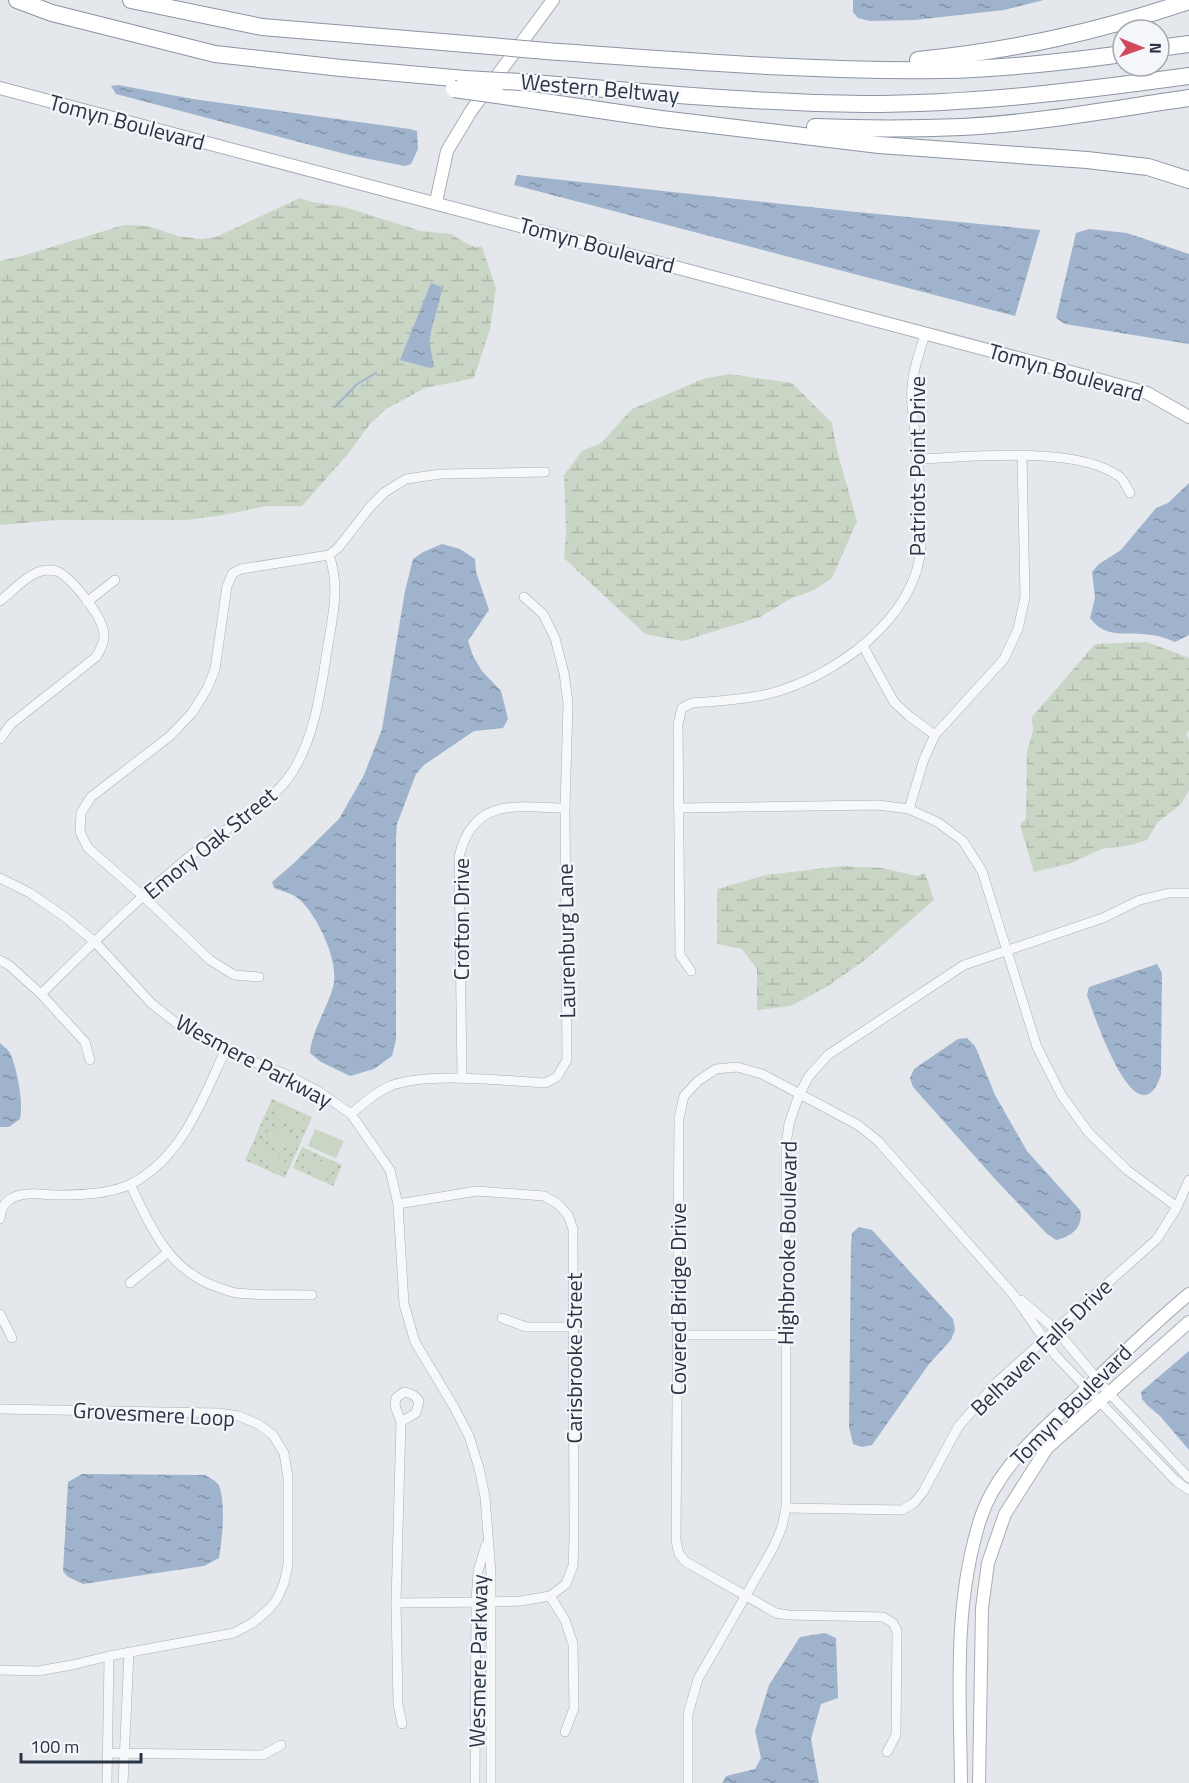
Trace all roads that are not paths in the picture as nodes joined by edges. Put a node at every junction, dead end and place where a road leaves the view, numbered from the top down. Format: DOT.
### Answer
graph roads {
  1 [pos="17,0"];
  2 [pos="131,0"];
  3 [pos="553,0"];
  4 [pos="1189,1"];
  5 [pos="1189,44"];
  6 [pos="1171,46"];
  7 [pos="1111,55"];
  8 [pos="852,68"];
  9 [pos="1189,76"];
  10 [pos="460,84"];
  11 [pos="0,88"];
  12 [pos="1189,98"];
  13 [pos="661,119"];
  14 [pos="1189,180"];
  15 [pos="436,202"];
  16 [pos="925,333"];
  17 [pos="1189,417"];
  18 [pos="1022,455"];
  19 [pos="918,459"];
  20 [pos="545,472"];
  21 [pos="1130,493"];
  22 [pos="329,555"];
  23 [pos="115,580"];
  24 [pos="524,597"];
  25 [pos="0,602"];
  26 [pos="87,602"];
  27 [pos="863,646"];
  28 [pos="936,735"];
  29 [pos="0,739"];
  30 [pos="565,808"];
  31 [pos="678,808"];
  32 [pos="909,809"];
  33 [pos="0,878"];
  34 [pos="1189,893"];
  35 [pos="144,897"];
  36 [pos="94,942"];
  37 [pos="1007,948"];
  38 [pos="0,960"];
  39 [pos="691,971"];
  40 [pos="259,977"];
  41 [pos="41,994"];
  42 [pos="225,1051"];
  43 [pos="90,1060"];
  44 [pos="462,1078"];
  45 [pos="800,1095"];
  46 [pos="351,1114"];
  47 [pos="1189,1180"];
  48 [pos="130,1184"];
  49 [pos="398,1204"];
  50 [pos="1178,1207"];
  51 [pos="0,1219"];
  52 [pos="167,1253"];
  53 [pos="130,1283"];
  54 [pos="1012,1293"];
  55 [pos="1189,1294"];
  56 [pos="312,1295"];
  57 [pos="0,1314"];
  58 [pos="502,1318"];
  59 [pos="1189,1322"];
  60 [pos="574,1327"];
  61 [pos="1056,1330"];
  62 [pos="678,1335"];
  63 [pos="786,1335"];
  64 [pos="12,1338"];
  65 [pos="1043,1341"];
  66 [pos="1077,1355"];
  67 [pos="1064,1366"];
  68 [pos="1096,1378"];
  69 [pos="1086,1388"];
  70 [pos="1109,1393"];
  71 [pos="1099,1402"];
  72 [pos="0,1409"];
  73 [pos="401,1422"];
  74 [pos="1188,1484"];
  75 [pos="786,1508"];
  76 [pos="487,1540"];
  77 [pos="550,1596"];
  78 [pos="747,1597"];
  79 [pos="476,1602"];
  80 [pos="490,1602"];
  81 [pos="396,1603"];
  82 [pos="129,1653"];
  83 [pos="109,1656"];
  84 [pos="0,1670"];
  85 [pos="402,1724"];
  86 [pos="565,1732"];
  87 [pos="281,1745"];
  88 [pos="887,1752"];
  89 [pos="107,1753"];
  90 [pos="123,1754"];
  91 [pos="107,1783"];
  92 [pos="123,1783"];
  93 [pos="475,1783"];
  94 [pos="491,1783"];
  95 [pos="688,1783"];
  96 [pos="961,1783"];
  97 [pos="979,1783"];
  1 -- 10 [label="highway, Western Beltway"];
  2 -- 8 [label="highway, Western Beltway, bridge"];
  3 -- 15 [label="street"];
  4 -- 8 [label="highway"];
  5 -- 6 [label="highway"];
  7 -- 8 [label="highway, Western Beltway"];
  9 -- 10 [label="highway, Western Beltway, bridge"];
  10 -- 13 [label="highway, bridge"];
  11 -- 15 [label="street, Tomyn Boulevard"];
  12 -- 13 [label="highway"];
  13 -- 14 [label="highway"];
  15 -- 16 [label="street, Tomyn Boulevard"];
  16 -- 17 [label="street, Tomyn Boulevard"];
  16 -- 19 [label="street, Patriots Point Drive"];
  18 -- 19 [label="street"];
  18 -- 21 [label="street"];
  18 -- 28 [label="street"];
  19 -- 27 [label="street, Patriots Point Drive"];
  20 -- 22 [label="street"];
  22 -- 35 [label="street, Emory Oak Street"];
  22 -- 35 [label="street"];
  23 -- 26 [label="street"];
  24 -- 30 [label="street, Laurenburg Lane"];
  25 -- 26 [label="street"];
  26 -- 29 [label="street"];
  27 -- 28 [label="street"];
  27 -- 31 [label="street, Patriots Point Drive"];
  28 -- 32 [label="street"];
  30 -- 44 [label="street, Crofton Drive"];
  30 -- 44 [label="street, Laurenburg Lane"];
  31 -- 32 [label="street"];
  31 -- 39 [label="street"];
  32 -- 37 [label="street"];
  33 -- 36 [label="street, Wesmere Parkway"];
  34 -- 37 [label="street, Highbrooke Boulevard"];
  35 -- 36 [label="street, Emory Oak Street"];
  35 -- 40 [label="street"];
  36 -- 41 [label="street, Emory Oak Street"];
  36 -- 42 [label="street, Wesmere Parkway"];
  37 -- 45 [label="street, Highbrooke Boulevard"];
  37 -- 50 [label="street"];
  38 -- 41 [label="street"];
  41 -- 43 [label="street"];
  42 -- 46 [label="street, Wesmere Parkway"];
  42 -- 48 [label="street"];
  44 -- 46 [label="street, Laurenburg Lane"];
  45 -- 54 [label="street, Covered Bridge Drive"];
  45 -- 62 [label="street, Covered Bridge Drive"];
  45 -- 63 [label="street, Highbrooke Boulevard"];
  46 -- 49 [label="street, Wesmere Parkway"];
  47 -- 50 [label="street, Belhaven Falls Drive"];
  48 -- 51 [label="street"];
  48 -- 52 [label="street"];
  49 -- 60 [label="street, Carisbrooke Street"];
  49 -- 76 [label="street, Wesmere Parkway"];
  50 -- 61 [label="street, Belhaven Falls Drive"];
  52 -- 53 [label="street"];
  52 -- 56 [label="street"];
  54 -- 61 [label="street"];
  54 -- 65 [label="street"];
  55 -- 68 [label="street, Tomyn Boulevard"];
  57 -- 64 [label="street"];
  58 -- 60 [label="street"];
  59 -- 70 [label="street, Tomyn Boulevard"];
  60 -- 77 [label="street, Carisbrooke Street"];
  61 -- 65 [label="street, Belhaven Falls Drive"];
  61 -- 66 [label="street"];
  62 -- 63 [label="street"];
  62 -- 78 [label="street, Covered Bridge Drive"];
  63 -- 75 [label="street, Highbrooke Boulevard"];
  65 -- 67 [label="street"];
  65 -- 75 [label="street, Belhaven Falls Drive"];
  66 -- 67 [label="street"];
  66 -- 68 [label="street"];
  67 -- 69 [label="street"];
  68 -- 69 [label="street, Tomyn Boulevard"];
  68 -- 70 [label="street"];
  69 -- 71 [label="street"];
  69 -- 96 [label="street, Tomyn Boulevard"];
  70 -- 71 [label="street, Tomyn Boulevard"];
  70 -- 74 [label="street"];
  71 -- 74 [label="street"];
  71 -- 97 [label="street, Tomyn Boulevard"];
  72 -- 82 [label="street, Grovesmere Loop"];
  73 -- 81 [label="street"];
  75 -- 78 [label="street, Highbrooke Boulevard"];
  76 -- 79 [label="street, Wesmere Parkway"];
  76 -- 80 [label="street, Wesmere Parkway"];
  77 -- 80 [label="street"];
  77 -- 86 [label="street"];
  78 -- 88 [label="street"];
  78 -- 95 [label="street, Highbrooke Boulevard"];
  79 -- 80 [label="street"];
  79 -- 81 [label="street"];
  79 -- 93 [label="street, Wesmere Parkway"];
  80 -- 94 [label="street, Wesmere Parkway"];
  81 -- 85 [label="street"];
  82 -- 83 [label="street, Grovesmere Loop"];
  82 -- 90 [label="street"];
  83 -- 84 [label="street, Grovesmere Loop"];
  83 -- 89 [label="street"];
  87 -- 90 [label="street"];
  89 -- 90 [label="street"];
  89 -- 91 [label="street"];
  90 -- 92 [label="street"];
}
